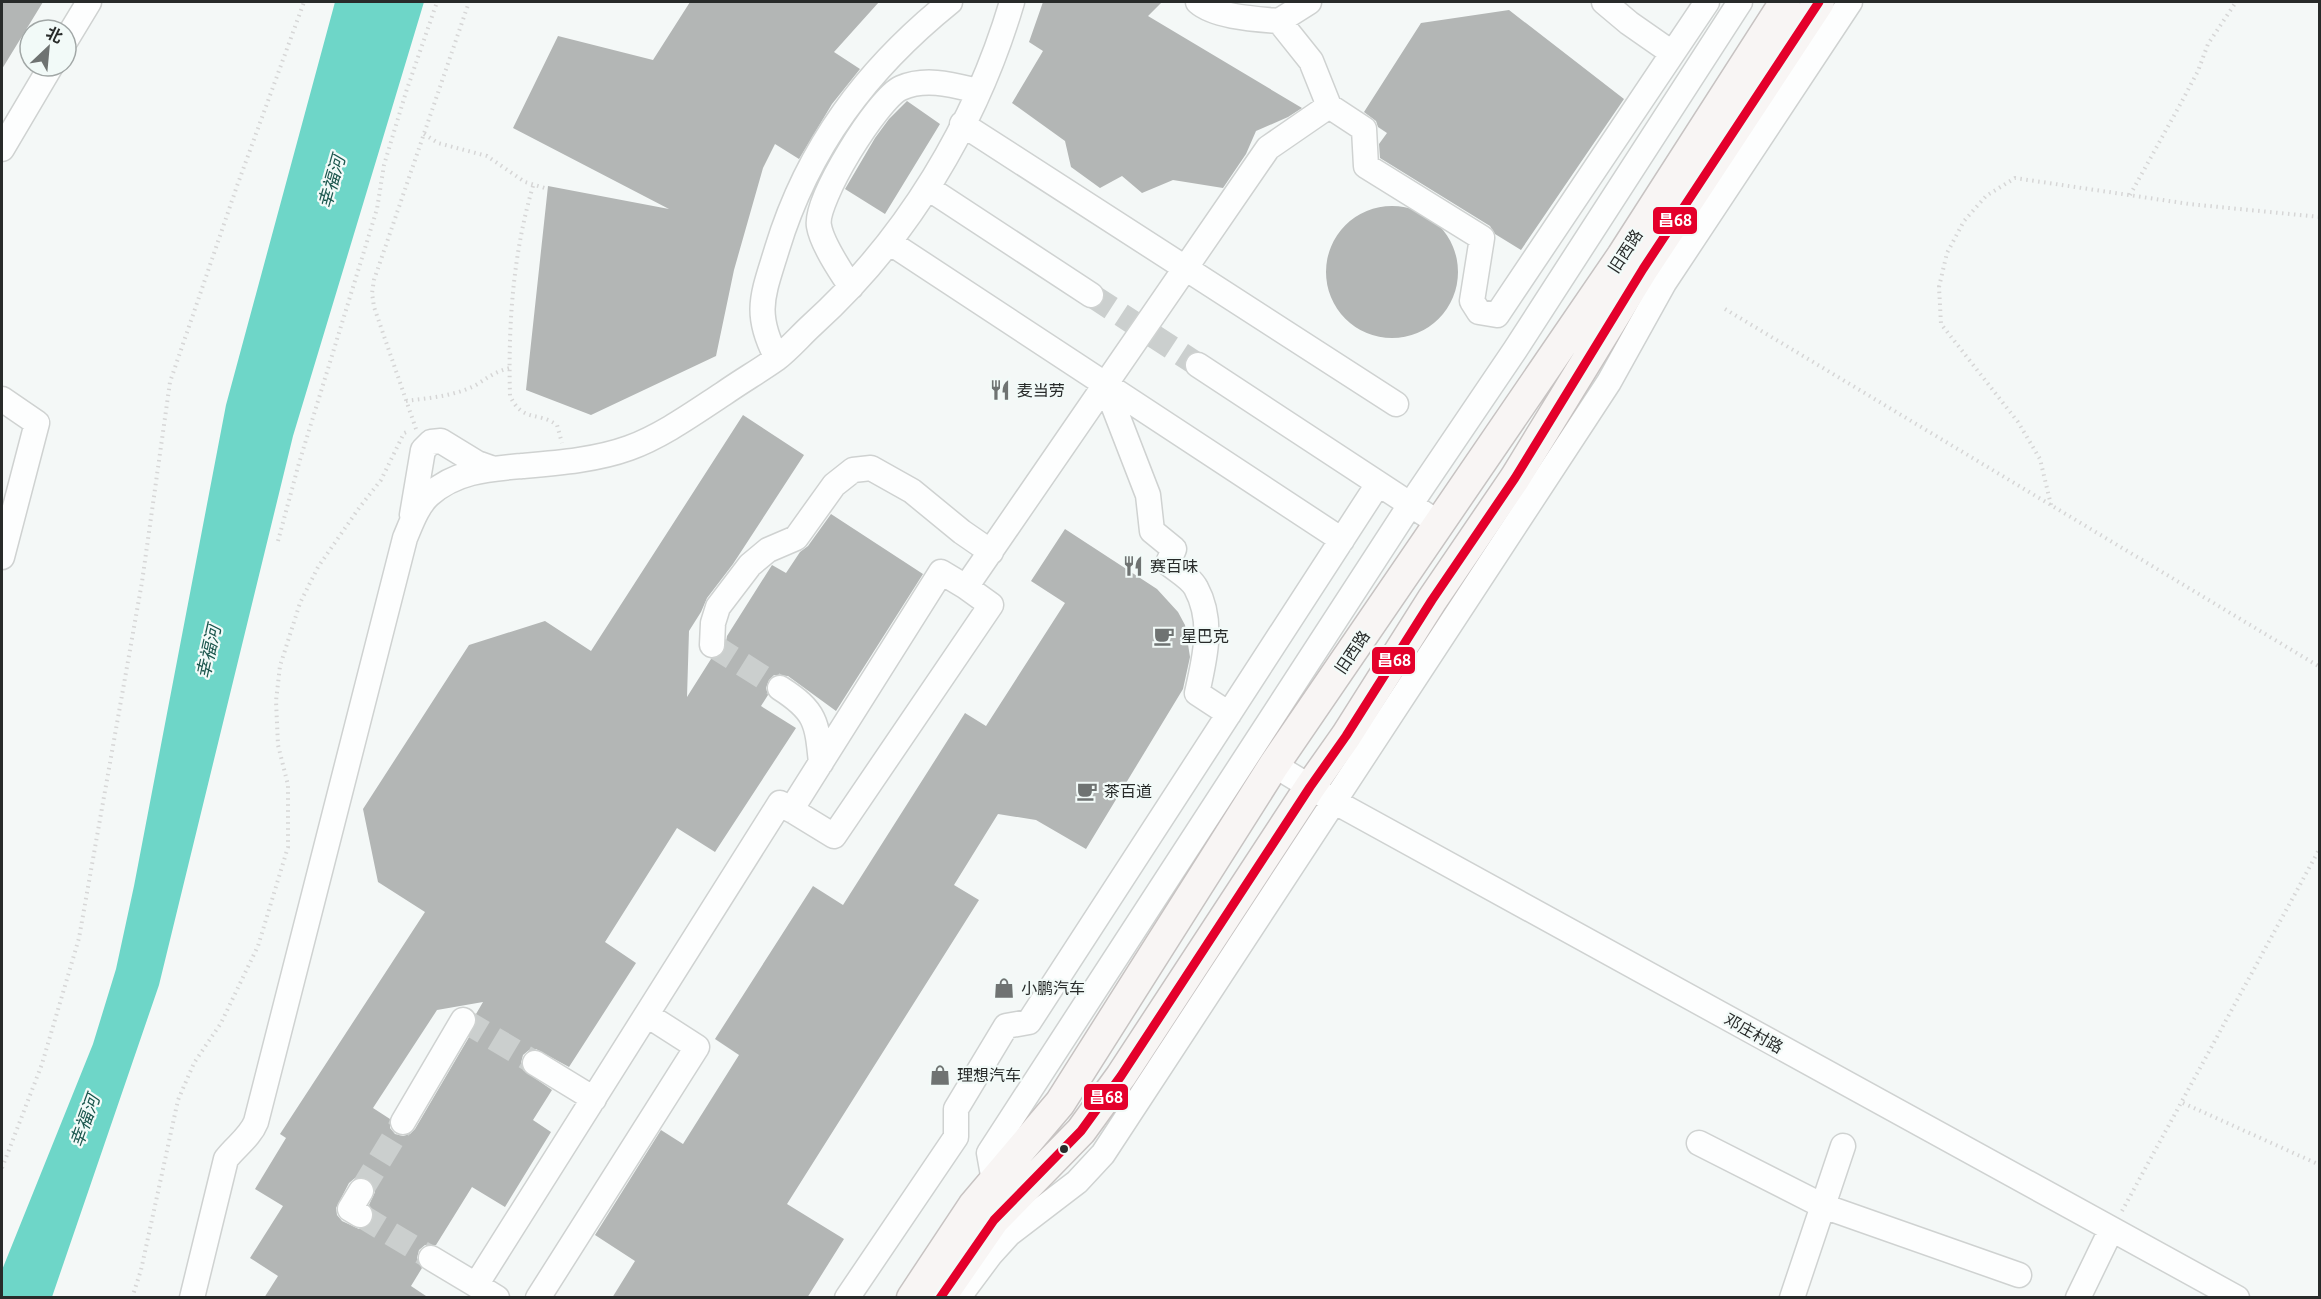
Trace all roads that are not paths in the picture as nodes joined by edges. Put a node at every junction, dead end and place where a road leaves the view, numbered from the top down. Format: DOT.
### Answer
graph roads {
  1 [pos="89,2"];
  2 [pos="950,2"];
  3 [pos="1011,2"];
  4 [pos="1198,2"];
  5 [pos="1309,2"];
  6 [pos="1604,2"];
  7 [pos="1707,2"];
  8 [pos="1740,2"];
  9 [pos="1785,2"];
  10 [pos="1819,2"];
  11 [pos="1850,2"];
  12 [pos="78,20"];
  13 [pos="1279,21"];
  14 [pos="1672,53"];
  15 [pos="44,78"];
  16 [pos="978,91"];
  17 [pos="1329,106"];
  18 [pos="962,124"];
  19 [pos="2,149"];
  20 [pos="928,188"];
  21 [pos="889,242"];
  22 [pos="1185,268"];
  23 [pos="851,287"];
  24 [pos="1091,295"];
  25 [pos="777,358"];
  26 [pos="1198,365"];
  27 [pos="1105,384"];
  28 [pos="2,399"];
  29 [pos="1396,404"];
  30 [pos="491,468"];
  31 [pos="1378,484"];
  32 [pos="1410,505"];
  33 [pos="1440,524"];
  34 [pos="410,528"];
  35 [pos="1342,540"];
  36 [pos="990,552"];
  37 [pos="2,557"];
  38 [pos="966,587"];
  39 [pos="712,645"];
  40 [pos="780,688"];
  41 [pos="1229,714"];
  42 [pos="821,763"];
  43 [pos="1274,765"];
  44 [pos="1310,787"];
  45 [pos="1335,802"];
  46 [pos="791,810"];
  47 [pos="647,1015"];
  48 [pos="464,1020"];
  49 [pos="535,1063"];
  50 [pos="594,1099"];
  51 [pos="403,1122"];
  52 [pos="1699,1143"];
  53 [pos="1844,1146"];
  54 [pos="994,1182"];
  55 [pos="361,1191"];
  56 [pos="1823,1206"];
  57 [pos="360,1215"];
  58 [pos="2111,1230"];
  59 [pos="431,1258"];
  60 [pos="2019,1275"];
  61 [pos="477,1285"];
  62 [pos="947,1297"];
  63 [pos="192,1298"];
  64 [pos="497,1298"];
  65 [pos="538,1298"];
  66 [pos="847,1298"];
  67 [pos="912,1298"];
  68 [pos="1792,1298"];
  69 [pos="2078,1298"];
  70 [pos="2237,1298"];
  1 -- 12 [label="street"];
  2 -- 25 [label="street"];
  3 -- 16 [label="street"];
  4 -- 13 [label="street"];
  5 -- 13 [label="street"];
  6 -- 14 [label="street"];
  7 -- 14 [label="street"];
  8 -- 32 [label="street"];
  9 -- 33 [label="main road, 旧西路"];
  10 -- 44 [label="main road, 旧西路"];
  11 -- 45 [label="street"];
  13 -- 17 [label="street"];
  14 -- 17 [label="street"];
  15 -- 19 [label="street"];
  16 -- 18 [label="street"];
  16 -- 23 [label="street"];
  17 -- 22 [label="street"];
  18 -- 20 [label="street"];
  18 -- 22 [label="street"];
  20 -- 21 [label="street"];
  20 -- 24 [label="street"];
  21 -- 23 [label="street"];
  21 -- 27 [label="street"];
  22 -- 27 [label="street"];
  22 -- 29 [label="street"];
  23 -- 25 [label="street"];
  25 -- 30 [label="street"];
  26 -- 31 [label="street"];
  27 -- 35 [label="street"];
  27 -- 36 [label="street"];
  27 -- 41 [label="street"];
  28 -- 37 [label="street"];
  30 -- 34 [label="street"];
  30 -- 34 [label="street"];
  31 -- 32 [label="street"];
  31 -- 35 [label="street"];
  32 -- 33 [label="street"];
  32 -- 54 [label="street"];
  33 -- 43 [label="main road, 旧西路"];
  34 -- 63 [label="street"];
  35 -- 41 [label="street"];
  36 -- 38 [label="street"];
  36 -- 39 [label="street"];
  38 -- 42 [label="street"];
  38 -- 46 [label="street"];
  40 -- 42 [label="street"];
  41 -- 66 [label="street"];
  42 -- 46 [label="street"];
  43 -- 44 [label="street, 邓庄村路"];
  43 -- 54 [label="main road, 旧西路"];
  44 -- 45 [label="street, 邓庄村路"];
  44 -- 62 [label="main road, 旧西路"];
  45 -- 58 [label="street, 邓庄村路"];
  45 -- 62 [label="street"];
  46 -- 47 [label="street"];
  47 -- 50 [label="street"];
  47 -- 65 [label="street"];
  48 -- 51 [label="street"];
  49 -- 50 [label="street"];
  50 -- 61 [label="street"];
  52 -- 56 [label="street"];
  53 -- 56 [label="street"];
  54 -- 67 [label="main road, 旧西路"];
  55 -- 57 [label="street"];
  56 -- 60 [label="street"];
  56 -- 68 [label="street"];
  58 -- 69 [label="street"];
  58 -- 70 [label="street, 邓庄村路"];
  59 -- 61 [label="street"];
  61 -- 64 [label="street"];
}
